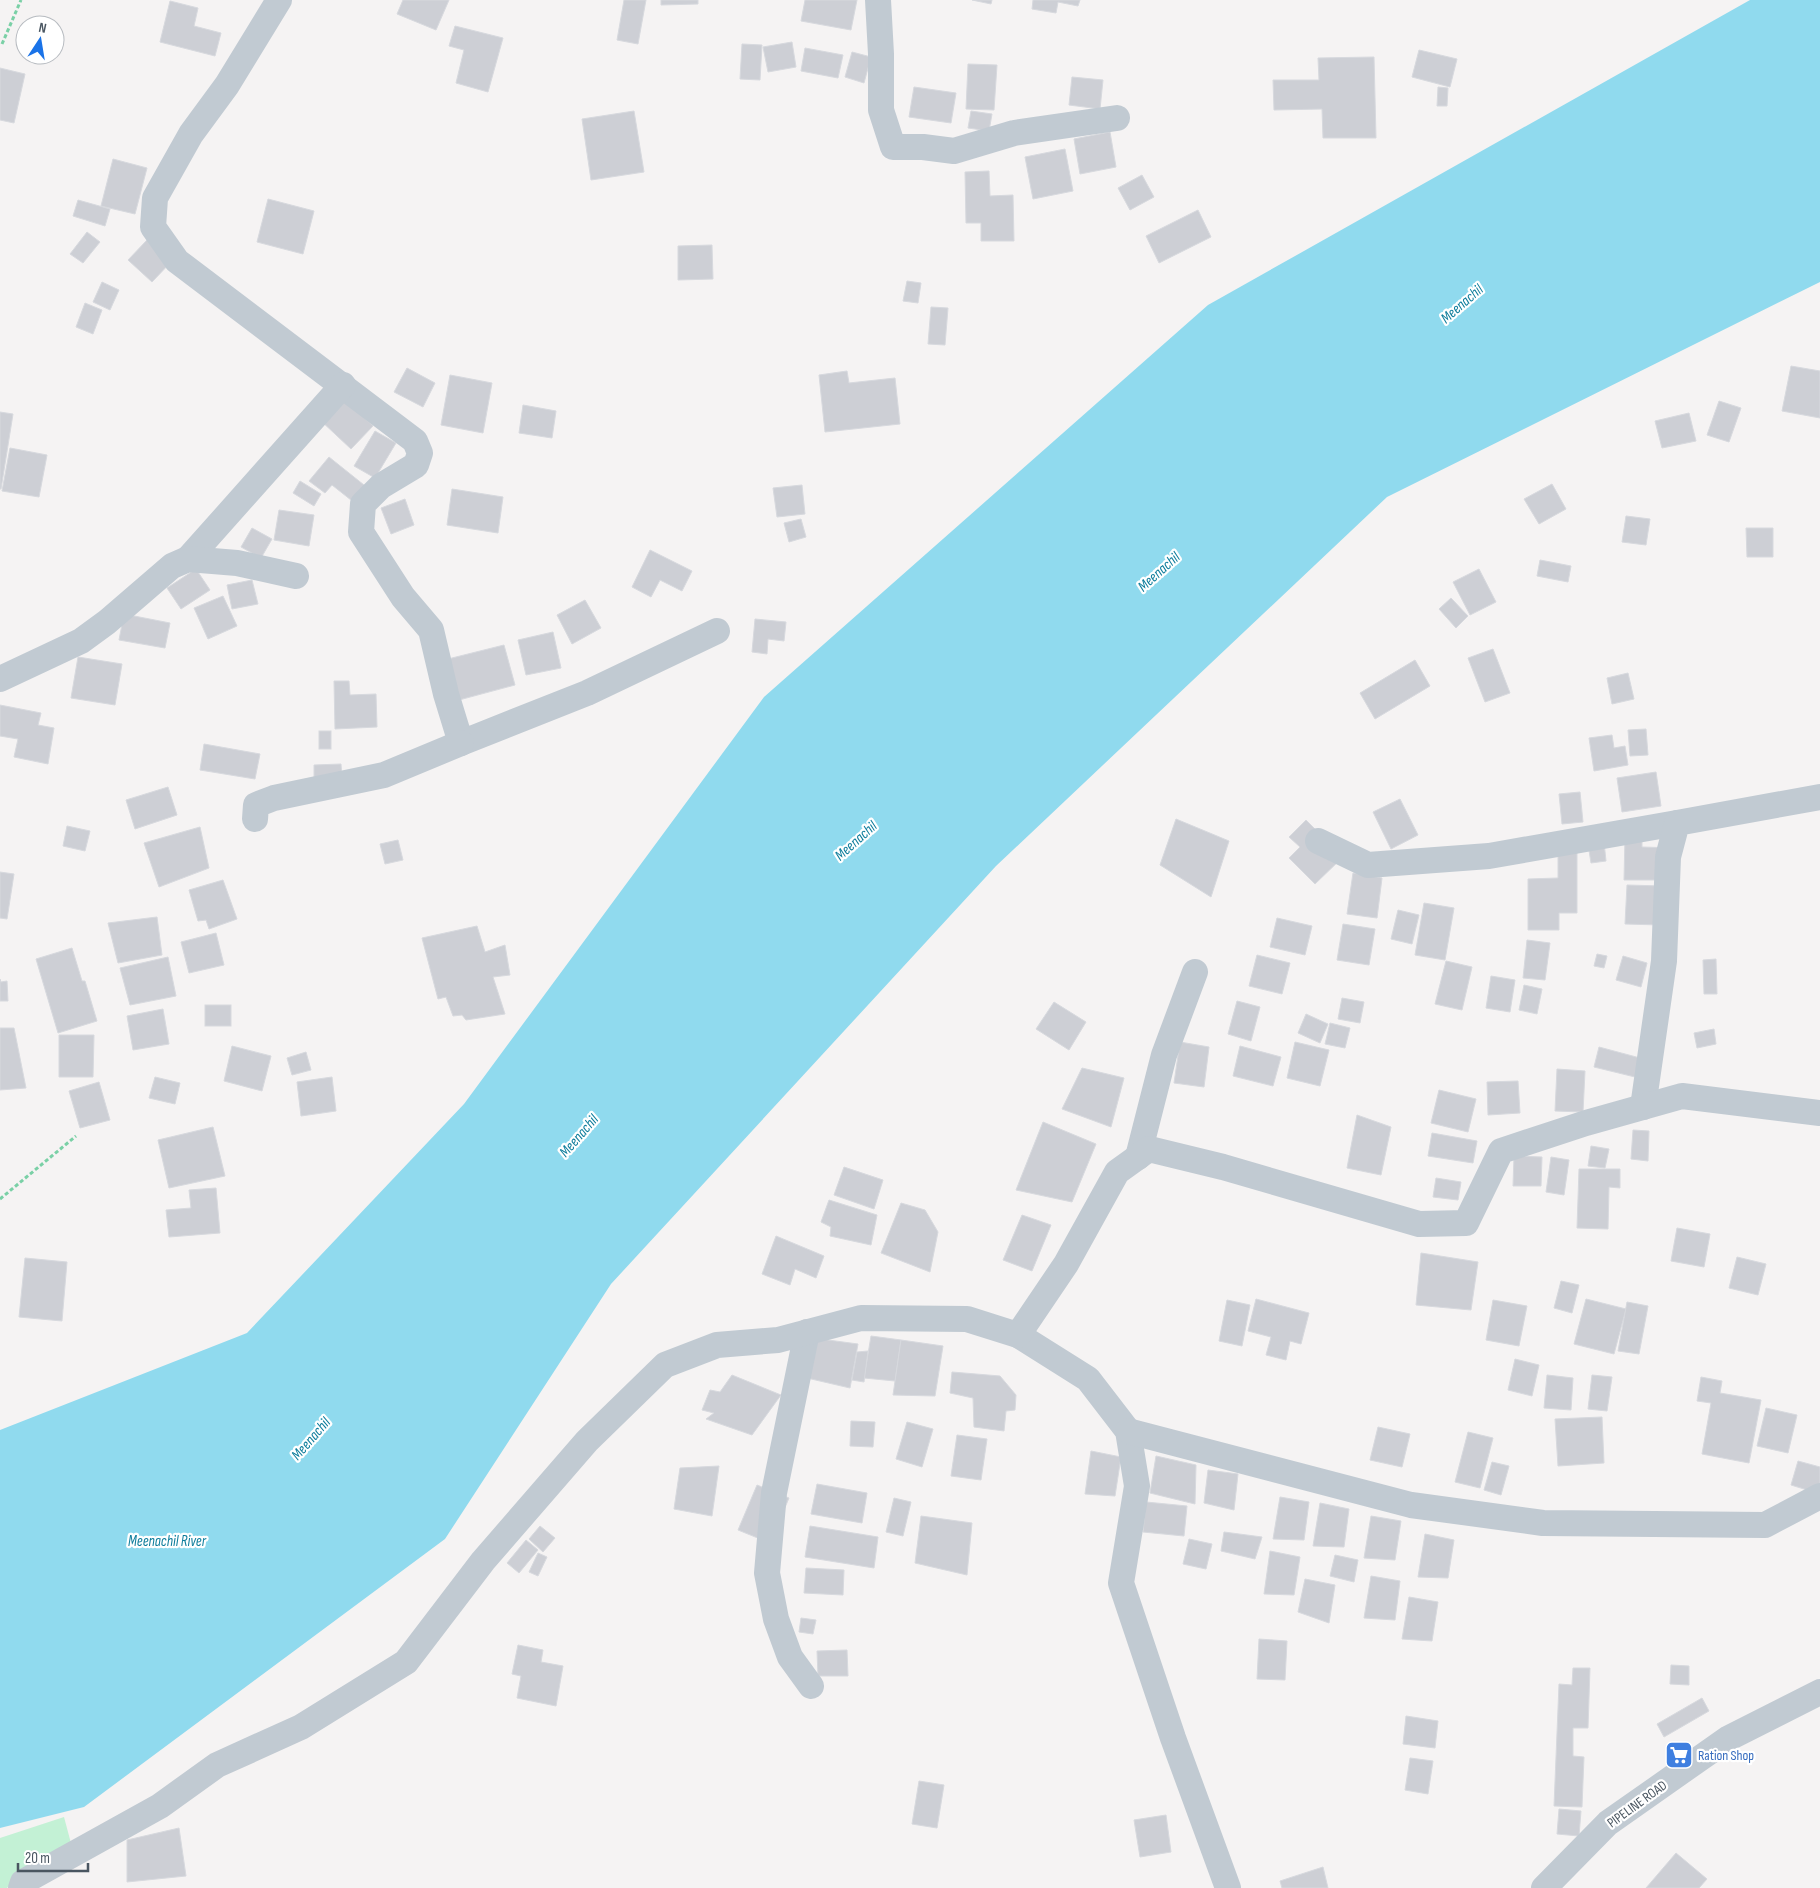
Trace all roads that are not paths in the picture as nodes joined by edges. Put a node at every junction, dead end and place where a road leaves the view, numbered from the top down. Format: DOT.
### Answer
graph roads {
  1 [pos="279,0"];
  2 [pos="878,0"];
  3 [pos="1117,118"];
  4 [pos="343,385"];
  5 [pos="188,559"];
  6 [pos="296,576"];
  7 [pos="717,631"];
  8 [pos="0,679"];
  9 [pos="461,744"];
  10 [pos="1820,797"];
  11 [pos="256,819"];
  12 [pos="1677,824"];
  13 [pos="1318,841"];
  14 [pos="1195,972"];
  15 [pos="1643,1106"];
  16 [pos="1820,1112"];
  17 [pos="1138,1157"];
  18 [pos="807,1332"];
  19 [pos="1018,1335"];
  20 [pos="1128,1431"];
  21 [pos="1820,1496"];
  22 [pos="811,1686"];
  23 [pos="1820,1692"];
  24 [pos="21,1888"];
  25 [pos="1228,1888"];
  26 [pos="1544,1888"];
  1 -- 4 [label="street"];
  2 -- 3 [label="street"];
  4 -- 5 [label="street"];
  4 -- 9 [label="street"];
  5 -- 6 [label="street"];
  5 -- 8 [label="street"];
  7 -- 9 [label="street"];
  9 -- 11 [label="street"];
  10 -- 12 [label="street"];
  12 -- 13 [label="street"];
  12 -- 15 [label="street"];
  14 -- 17 [label="street"];
  15 -- 16 [label="street"];
  15 -- 17 [label="street"];
  17 -- 19 [label="street"];
  18 -- 19 [label="street"];
  18 -- 22 [label="street"];
  18 -- 24 [label="street"];
  19 -- 20 [label="street"];
  20 -- 21 [label="street"];
  20 -- 25 [label="street"];
  23 -- 26 [label="street, PIPELINE ROAD"];
}
